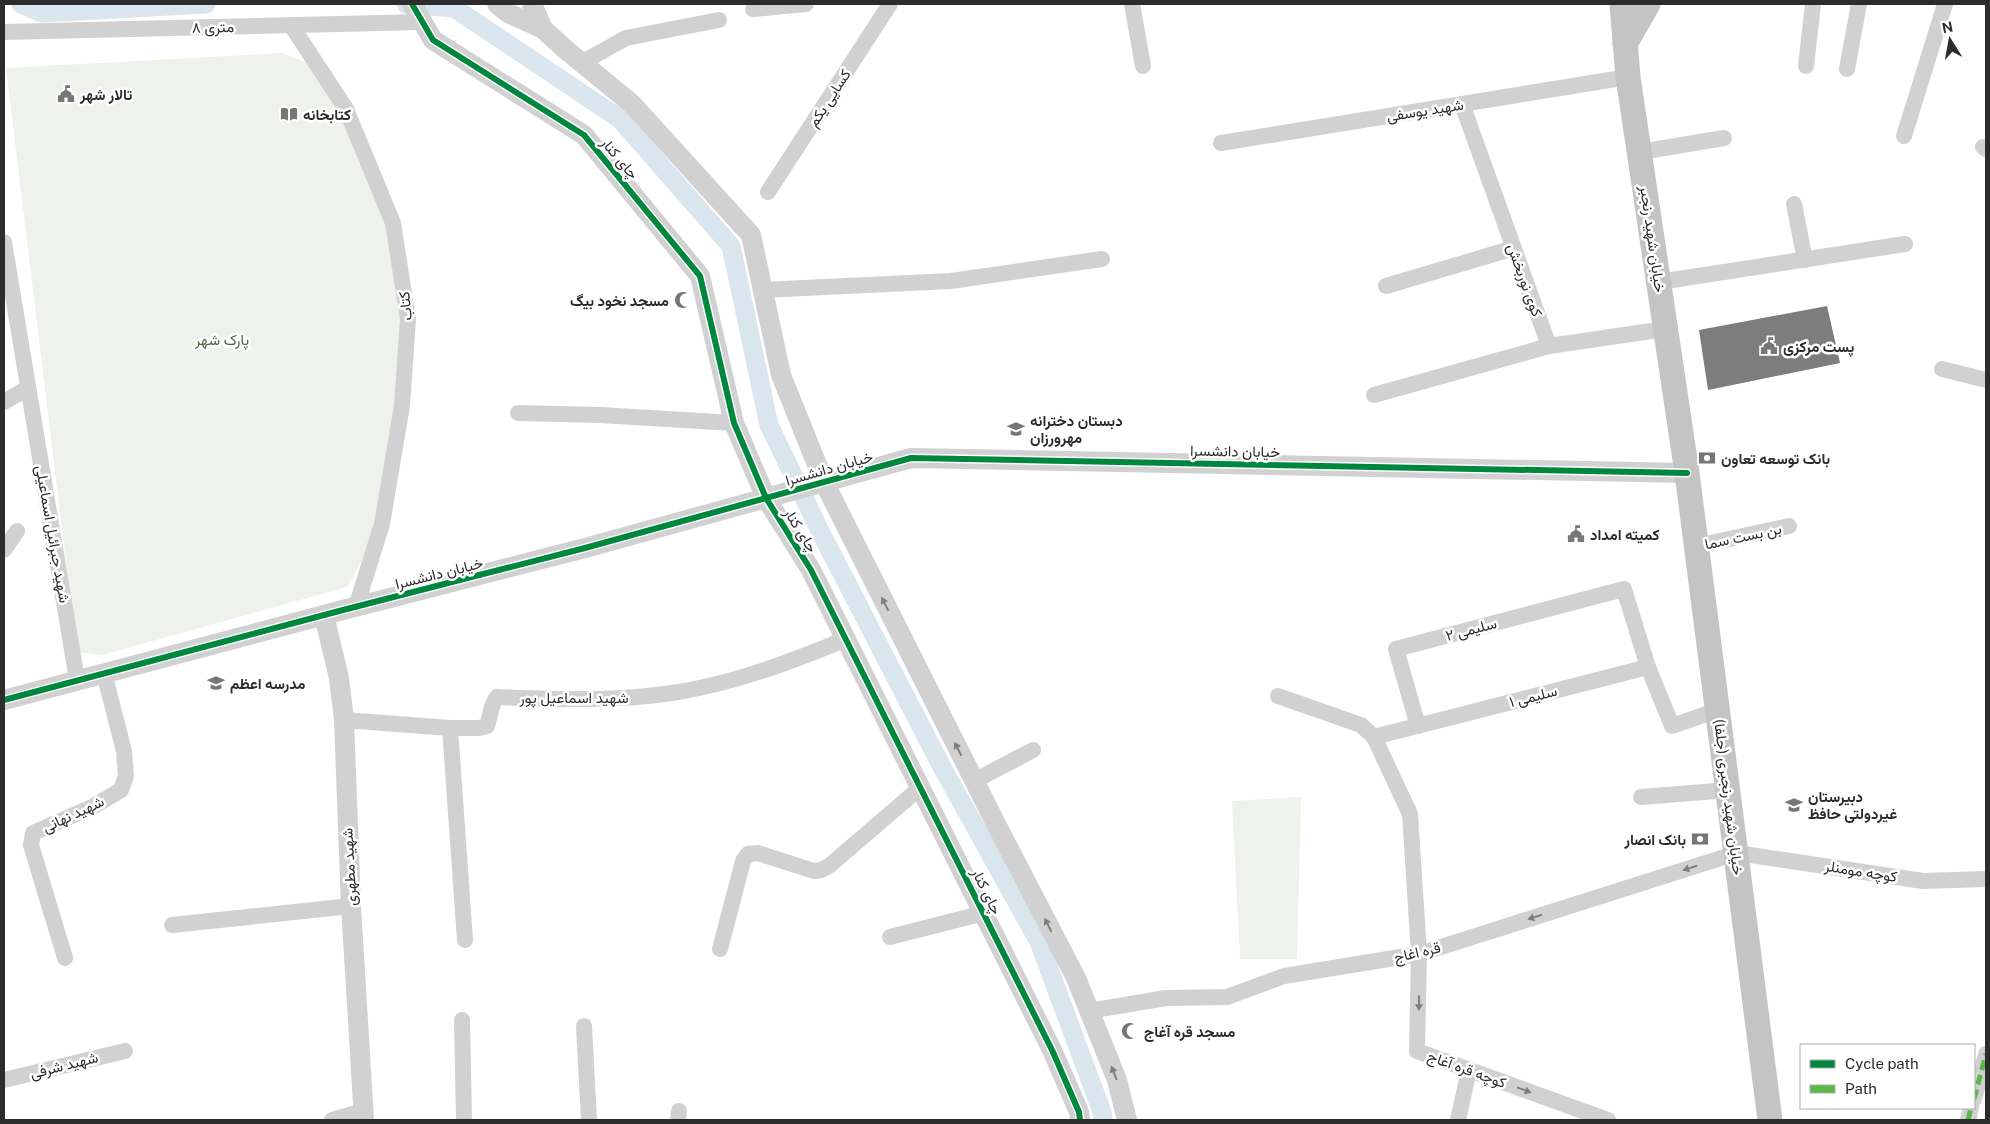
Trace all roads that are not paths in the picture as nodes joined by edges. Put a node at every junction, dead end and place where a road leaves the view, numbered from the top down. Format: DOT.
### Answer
graph roads {
  1 [pos="412,4"];
  2 [pos="497,4"];
  3 [pos="532,4"];
  4 [pos="806,4"];
  5 [pos="890,4"];
  6 [pos="1132,4"];
  7 [pos="1608,4"];
  8 [pos="1622,4"];
  9 [pos="1648,4"];
  10 [pos="1813,4"];
  11 [pos="1858,4"];
  12 [pos="1945,4"];
  13 [pos="753,9"];
  14 [pos="720,20"];
  15 [pos="422,22"];
  16 [pos="291,25"];
  17 [pos="543,28"];
  18 [pos="4,32"];
  19 [pos="1625,44"];
  20 [pos="581,63"];
  21 [pos="1143,66"];
  22 [pos="1806,66"];
  23 [pos="1847,69"];
  24 [pos="1628,77"];
  25 [pos="1462,104"];
  26 [pos="1904,136"];
  27 [pos="1724,138"];
  28 [pos="1221,143"];
  29 [pos="1640,152"];
  30 [pos="768,192"];
  31 [pos="1794,204"];
  32 [pos="4,242"];
  33 [pos="1905,244"];
  34 [pos="1514,248"];
  35 [pos="1102,259"];
  36 [pos="1805,260"];
  37 [pos="1659,282"];
  38 [pos="1386,286"];
  39 [pos="762,290"];
  40 [pos="8,300"];
  41 [pos="1665,329"];
  42 [pos="1549,346"];
  43 [pos="1942,369"];
  44 [pos="1986,380"];
  45 [pos="28,388"];
  46 [pos="1374,395"];
  47 [pos="4,402"];
  48 [pos="518,413"];
  49 [pos="734,423"];
  50 [pos="1687,473"];
  51 [pos="824,482"];
  52 [pos="766,498"];
  53 [pos="1789,526"];
  54 [pos="17,531"];
  55 [pos="1696,546"];
  56 [pos="4,550"];
  57 [pos="356,606"];
  58 [pos="324,615"];
  59 [pos="846,638"];
  60 [pos="1648,667"];
  61 [pos="104,673"];
  62 [pos="77,680"];
  63 [pos="1278,696"];
  64 [pos="4,700"];
  65 [pos="1718,710"];
  66 [pos="344,720"];
  67 [pos="1418,726"];
  68 [pos="450,728"];
  69 [pos="1374,737"];
  70 [pos="1033,750"];
  71 [pos="974,781"];
  72 [pos="921,787"];
  73 [pos="1729,790"];
  74 [pos="1642,797"];
  75 [pos="1737,853"];
  76 [pos="1986,878"];
  77 [pos="351,906"];
  78 [pos="984,913"];
  79 [pos="172,925"];
  80 [pos="890,937"];
  81 [pos="465,940"];
  82 [pos="720,949"];
  83 [pos="1419,954"];
  84 [pos="65,958"];
  85 [pos="1089,1011"];
  86 [pos="462,1020"];
  87 [pos="584,1026"];
  88 [pos="125,1051"];
  89 [pos="1986,1054"];
  90 [pos="1469,1070"];
  91 [pos="4,1080"];
  92 [pos="1975,1095"];
  93 [pos="363,1116"];
  94 [pos="332,1120"];
  95 [pos="464,1120"];
  96 [pos="589,1120"];
  97 [pos="1080,1120"];
  98 [pos="1127,1120"];
  99 [pos="1458,1120"];
  100 [pos="1608,1120"];
  101 [pos="1770,1120"];
  1 -- 15 [label="street, چای کنار"];
  2 -- 17 [label="street"];
  3 -- 17 [label="street"];
  4 -- 13 [label="street"];
  5 -- 30 [label="street, کسایی یکم"];
  6 -- 21 [label="street"];
  7 -- 19 [label="main road"];
  8 -- 19 [label="main road, خیابان شهید رنجبر"];
  9 -- 19 [label="main road"];
  10 -- 22 [label="street"];
  11 -- 23 [label="street"];
  12 -- 26 [label="street"];
  14 -- 20 [label="street"];
  15 -- 16 [label="street, ۸ متری"];
  15 -- 49 [label="street, چای کنار"];
  16 -- 18 [label="street, ۸ متری"];
  16 -- 57 [label="street, کتاب"];
  17 -- 20 [label="street"];
  19 -- 24 [label="main road, خیابان شهید رنجبر"];
  20 -- 39 [label="street"];
  24 -- 25 [label="street, شهید یوسفی"];
  24 -- 29 [label="main road, خیابان شهید رنجبر"];
  25 -- 28 [label="street, شهید یوسفی"];
  25 -- 34 [label="street, کوی نوربخش"];
  27 -- 29 [label="street"];
  29 -- 37 [label="main road, خیابان شهید رنجبر"];
  31 -- 36 [label="street"];
  32 -- 40 [label="street, شهید جبرائیل اسماعیلی"];
  33 -- 36 [label="street"];
  34 -- 38 [label="street"];
  34 -- 42 [label="street, کوی نوربخش"];
  35 -- 39 [label="street"];
  36 -- 37 [label="street"];
  37 -- 41 [label="main road, خیابان شهید رنجبر"];
  39 -- 51 [label="street"];
  40 -- 45 [label="street, شهید جبرائیل اسماعیلی"];
  41 -- 42 [label="street"];
  41 -- 50 [label="main road, خیابان شهید رنجبر"];
  42 -- 46 [label="street"];
  43 -- 44 [label="street"];
  45 -- 47 [label="street"];
  45 -- 62 [label="street, شهید جبرائیل اسماعیلی"];
  48 -- 49 [label="street"];
  49 -- 52 [label="street, چای کنار"];
  50 -- 51 [label="street, خیابان دانشسرا"];
  50 -- 55 [label="main road, خیابان شهید رنجبری (جلفا)"];
  51 -- 52 [label="street, خیابان دانشسرا"];
  71 -- 51 [label="street, one-way"];
  52 -- 57 [label="street, خیابان دانشسرا"];
  52 -- 59 [label="street, چای کنار"];
  53 -- 55 [label="street, بن بست سما"];
  54 -- 56 [label="street"];
  55 -- 65 [label="main road, خیابان شهید رنجبری (جلفا)"];
  57 -- 58 [label="street, خیابان دانشسرا"];
  58 -- 61 [label="street, خیابان دانشسرا"];
  58 -- 66 [label="street, شهید مطهری"];
  59 -- 68 [label="street, شهید اسماعیل پور"];
  59 -- 72 [label="street, چای کنار"];
  60 -- 65 [label="street"];
  60 -- 67 [label="street, سلیمی ۱"];
  60 -- 67 [label="street, سلیمی ۲"];
  61 -- 62 [label="street, خیابان دانشسرا"];
  61 -- 84 [label="street, شهید نهانی"];
  62 -- 64 [label="street, خیابان دانشسرا"];
  63 -- 69 [label="street"];
  65 -- 73 [label="main road, خیابان شهید رنجبری (جلفا)"];
  66 -- 68 [label="street, شهید اسماعیل پور"];
  66 -- 77 [label="street, شهید مطهری"];
  67 -- 69 [label="street, سلیمی ۱"];
  68 -- 81 [label="street"];
  69 -- 83 [label="street"];
  70 -- 71 [label="street"];
  85 -- 71 [label="street, one-way"];
  72 -- 78 [label="street, چای کنار"];
  72 -- 82 [label="street"];
  73 -- 74 [label="street"];
  73 -- 75 [label="main road, خیابان شهید رنجبری (جلفا)"];
  75 -- 76 [label="street, کوچه مومنلر"];
  75 -- 83 [label="street, قره اغاج, one-way"];
  75 -- 101 [label="main road, خیابان شهید رنجبری (جلفا)"];
  77 -- 79 [label="street"];
  77 -- 93 [label="street, شهید مطهری"];
  78 -- 80 [label="street"];
  78 -- 97 [label="street, چای کنار"];
  83 -- 85 [label="street, قره اغاج"];
  83 -- 90 [label="street, کوچه قره آغاج, one-way"];
  98 -- 85 [label="street, one-way"];
  86 -- 95 [label="street"];
  87 -- 96 [label="street"];
  88 -- 91 [label="street, شهید شرفی"];
  89 -- 92 [label="street"];
  90 -- 99 [label="street"];
  90 -- 100 [label="street, کوچه قره آغاج, one-way"];
  93 -- 94 [label="street"];
}
